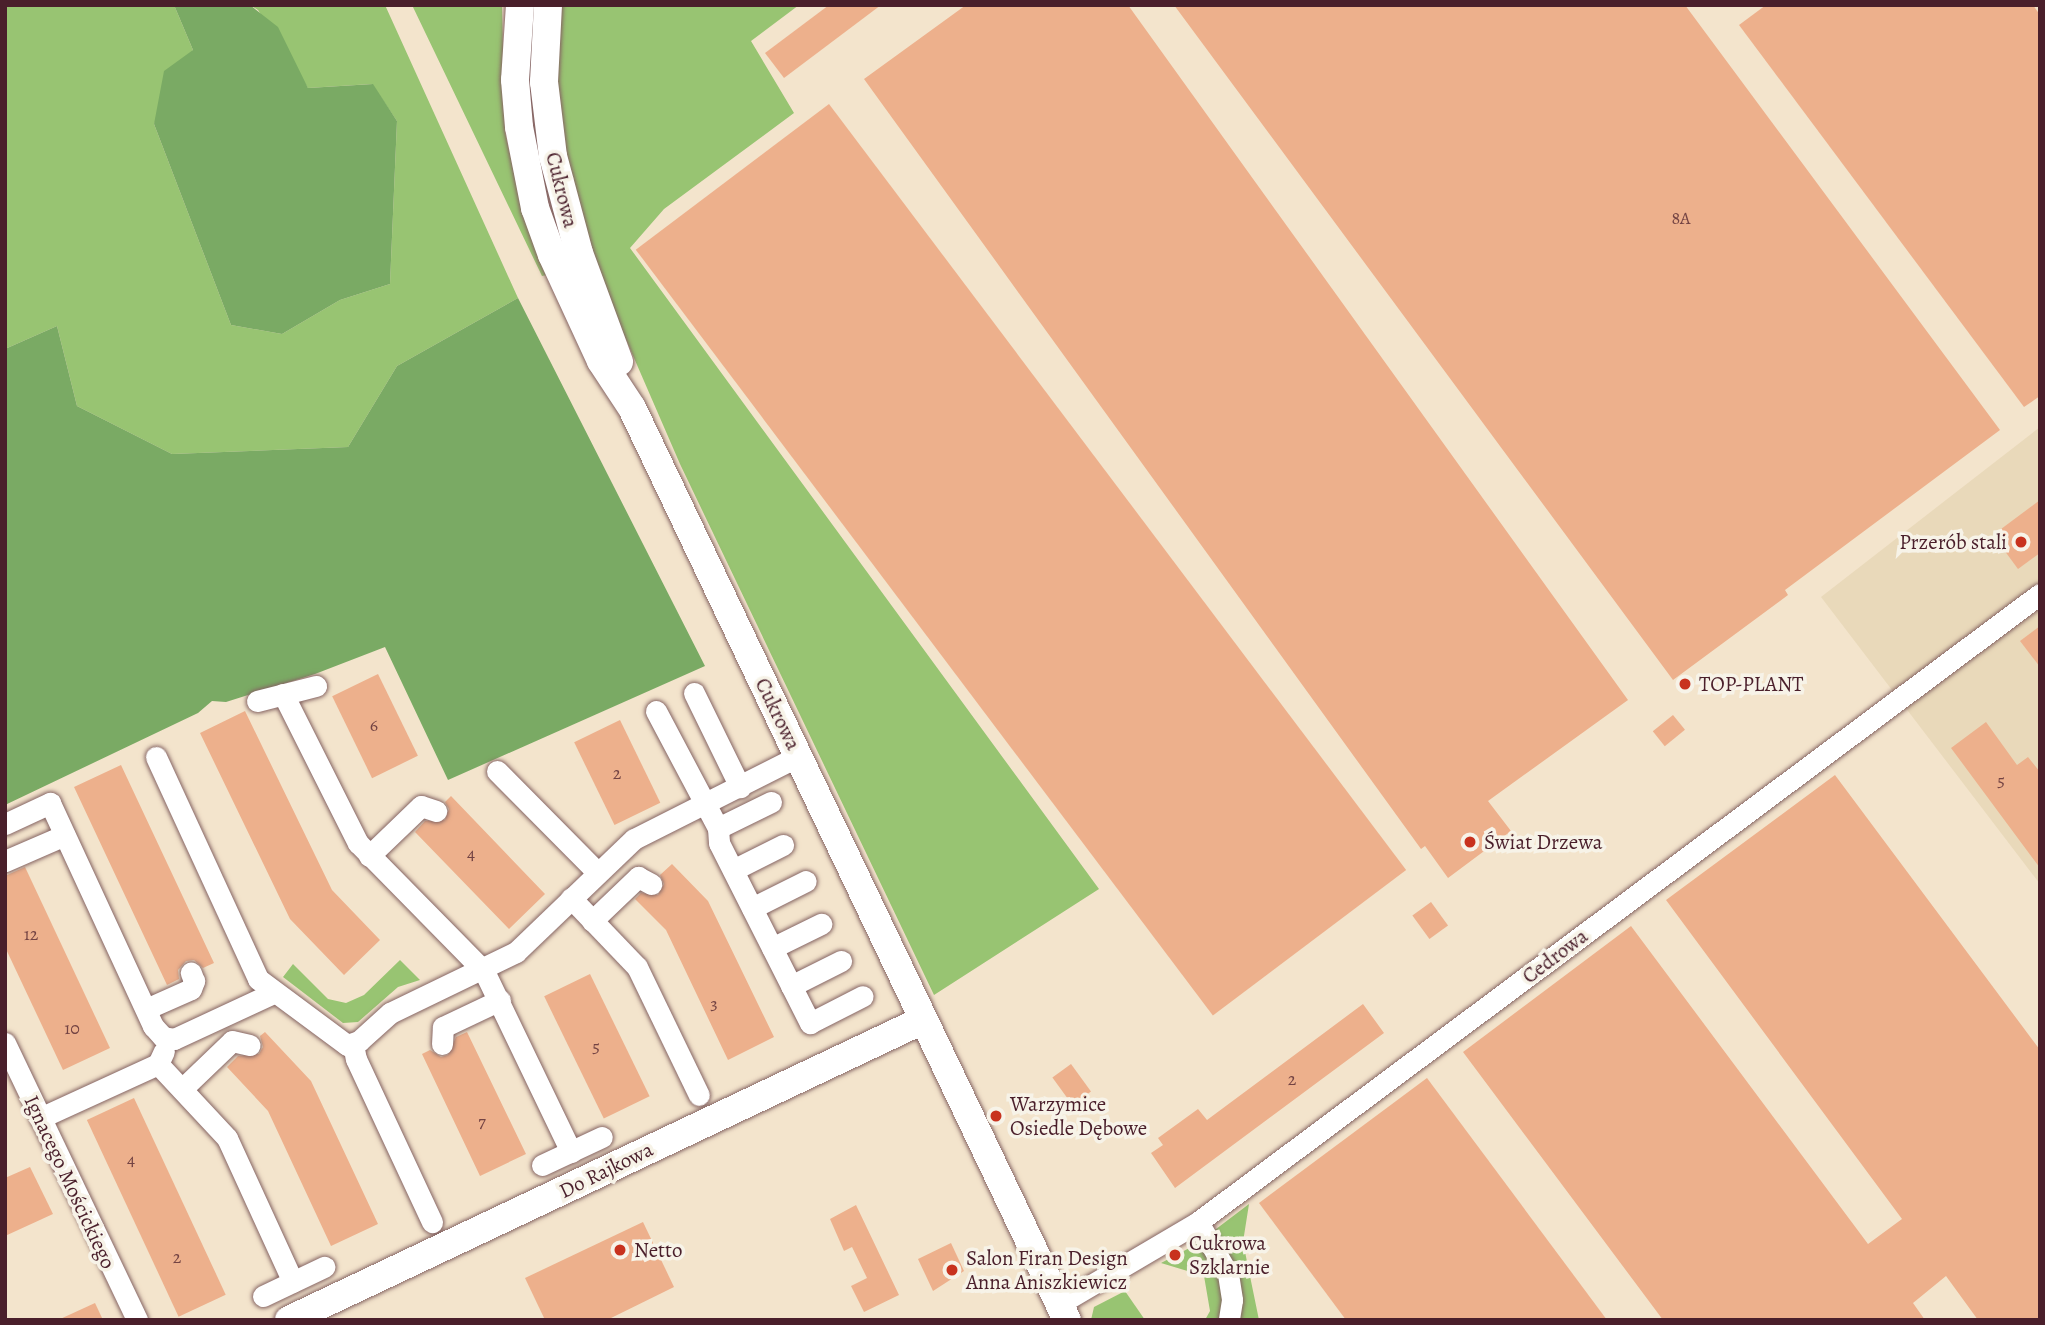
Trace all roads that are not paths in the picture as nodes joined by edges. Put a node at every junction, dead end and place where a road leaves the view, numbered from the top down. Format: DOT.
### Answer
graph roads {
  1 [pos="548,5"];
  2 [pos="518,11"];
  3 [pos="632,408"];
  4 [pos="2040,594"];
  5 [pos="316,686"];
  6 [pos="695,693"];
  7 [pos="283,694"];
  8 [pos="257,701"];
  9 [pos="656,711"];
  10 [pos="798,756"];
  11 [pos="156,757"];
  12 [pos="497,771"];
  13 [pos="740,787"];
  14 [pos="771,802"];
  15 [pos="701,804"];
  16 [pos="436,811"];
  17 [pos="5,824"];
  18 [pos="718,828"];
  19 [pos="65,835"];
  20 [pos="783,845"];
  21 [pos="369,856"];
  22 [pos="5,862"];
  23 [pos="733,870"];
  24 [pos="597,872"];
  25 [pos="806,881"];
  26 [pos="651,884"];
  27 [pos="571,898"];
  28 [pos="752,908"];
  29 [pos="593,920"];
  30 [pos="821,924"];
  31 [pos="772,948"];
  32 [pos="841,961"];
  33 [pos="484,971"];
  34 [pos="191,973"];
  35 [pos="791,986"];
  36 [pos="273,993"];
  37 [pos="863,996"];
  38 [pos="500,1000"];
  39 [pos="146,1009"];
  40 [pos="923,1020"];
  41 [pos="168,1039"];
  42 [pos="5,1043"];
  43 [pos="353,1044"];
  44 [pos="442,1044"];
  45 [pos="250,1045"];
  46 [pos="158,1064"];
  47 [pos="181,1089"];
  48 [pos="698,1095"];
  49 [pos="40,1118"];
  50 [pos="602,1137"];
  51 [pos="571,1152"];
  52 [pos="542,1166"];
  53 [pos="432,1222"];
  54 [pos="1198,1222"];
  55 [pos="324,1267"];
  56 [pos="293,1282"];
  57 [pos="263,1296"];
  58 [pos="330,1311"];
  59 [pos="1063,1312"];
  60 [pos="137,1320"];
  61 [pos="289,1320"];
  62 [pos="1229,1320"];
  1 -- 3 [label="street, Cukrowa"];
  2 -- 3 [label="street, Cukrowa"];
  3 -- 10 [label="street, Cukrowa"];
  4 -- 54 [label="street, Cedrowa"];
  5 -- 7 [label="street"];
  6 -- 13 [label="street"];
  7 -- 8 [label="street"];
  7 -- 21 [label="street"];
  9 -- 15 [label="street"];
  10 -- 13 [label="street"];
  10 -- 40 [label="street, Cukrowa"];
  11 -- 36 [label="street"];
  12 -- 24 [label="street"];
  13 -- 15 [label="street"];
  14 -- 18 [label="street"];
  15 -- 18 [label="street"];
  15 -- 24 [label="street"];
  16 -- 21 [label="street"];
  17 -- 19 [label="street"];
  18 -- 23 [label="street"];
  19 -- 22 [label="street"];
  19 -- 39 [label="street"];
  20 -- 23 [label="street"];
  21 -- 33 [label="street"];
  23 -- 28 [label="street"];
  24 -- 27 [label="street"];
  25 -- 28 [label="street"];
  26 -- 29 [label="street"];
  27 -- 29 [label="street"];
  27 -- 33 [label="street"];
  28 -- 31 [label="street"];
  29 -- 48 [label="street"];
  30 -- 31 [label="street"];
  31 -- 35 [label="street"];
  32 -- 35 [label="street"];
  33 -- 38 [label="street"];
  33 -- 43 [label="street"];
  34 -- 39 [label="street"];
  35 -- 37 [label="street"];
  36 -- 41 [label="street"];
  36 -- 43 [label="street"];
  38 -- 44 [label="street"];
  38 -- 51 [label="street"];
  39 -- 41 [label="street"];
  40 -- 58 [label="street, Do Rajkowa"];
  40 -- 59 [label="street, Cukrowa"];
  41 -- 46 [label="street"];
  42 -- 49 [label="street, Ignacego Mościckiego"];
  43 -- 53 [label="street"];
  45 -- 47 [label="street"];
  46 -- 47 [label="street"];
  46 -- 49 [label="street"];
  47 -- 56 [label="street"];
  49 -- 60 [label="street, Ignacego Mościckiego"];
  50 -- 51 [label="street"];
  51 -- 52 [label="street"];
  54 -- 59 [label="street, Cedrowa"];
  54 -- 62 [label="street"];
  55 -- 56 [label="street"];
  56 -- 57 [label="street"];
  58 -- 61 [label="street, Do Rajkowa"];
}
